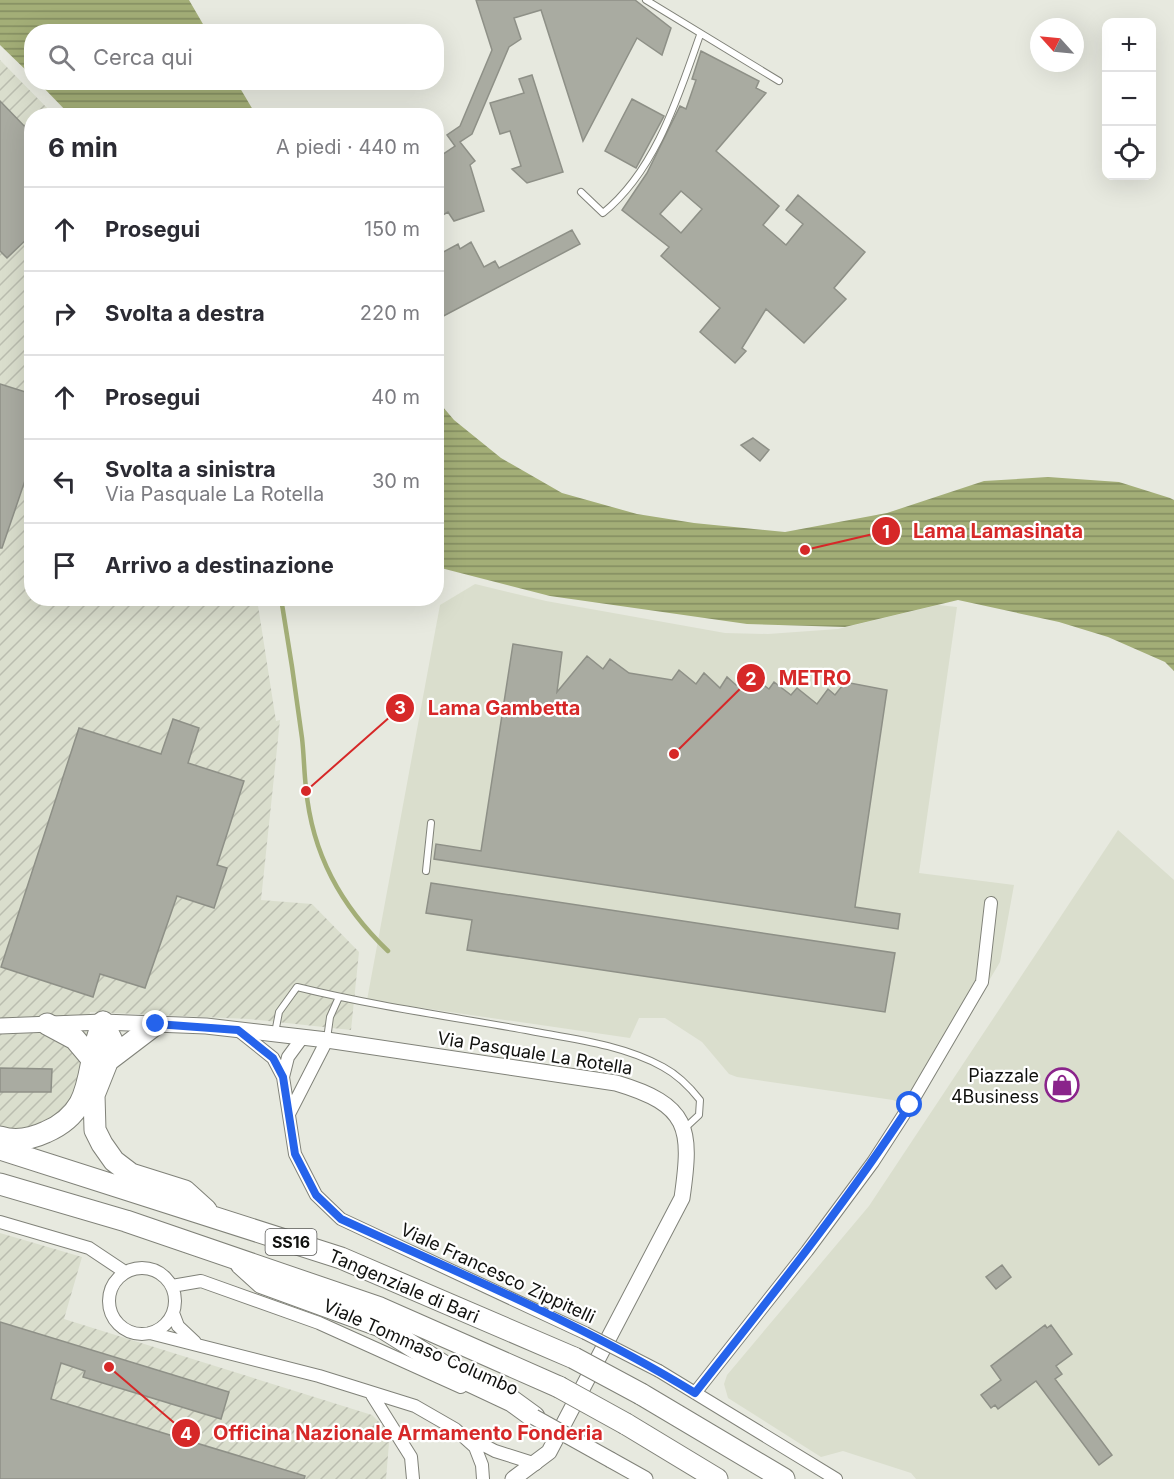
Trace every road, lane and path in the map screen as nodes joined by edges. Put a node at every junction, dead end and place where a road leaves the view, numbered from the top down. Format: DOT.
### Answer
graph roads {
  1 [pos="646,0"];
  2 [pos="700,35"];
  3 [pos="779,81"];
  4 [pos="581,192"];
  5 [pos="431,823"];
  6 [pos="426,871"];
  7 [pos="991,903"];
  8 [pos="339,997"];
  9 [pos="103,1022"];
  10 [pos="47,1024"];
  11 [pos="156,1024"];
  12 [pos="0,1026"];
  13 [pos="238,1030"];
  14 [pos="275,1033"];
  15 [pos="302,1038"];
  16 [pos="327,1040"];
  17 [pos="100,1058"];
  18 [pos="283,1077"];
  19 [pos="289,1114"];
  20 [pos="685,1128"];
  21 [pos="0,1137"];
  22 [pos="0,1149"];
  23 [pos="0,1184"];
  24 [pos="213,1217"];
  25 [pos="0,1222"];
  26 [pos="231,1256"];
  27 [pos="125,1272"];
  28 [pos="172,1286"];
  29 [pos="173,1313"];
  30 [pos="150,1333"];
  31 [pos="195,1342"];
  32 [pos="695,1393"];
  33 [pos="372,1395"];
  34 [pos="534,1417"];
  35 [pos="455,1429"];
  36 [pos="536,1464"];
  37 [pos="413,1479"];
  38 [pos="483,1479"];
  39 [pos="513,1479"];
  40 [pos="645,1479"];
  41 [pos="717,1479"];
  42 [pos="784,1479"];
  43 [pos="836,1479"];
  1 -- 2 [label="lane"];
  2 -- 3 [label="lane"];
  2 -- 4 [label="lane"];
  5 -- 6 [label="lane"];
  7 -- 32 [label="street"];
  8 -- 14 [label="lane"];
  8 -- 16 [label="lane"];
  8 -- 20 [label="lane"];
  9 -- 10 [label="street, Via Pasquale La Rotella"];
  9 -- 11 [label="street, Via Pasquale La Rotella"];
  9 -- 17 [label="highway"];
  10 -- 12 [label="street, Via Pasquale La Rotella"];
  10 -- 17 [label="highway"];
  11 -- 13 [label="street, Via Pasquale La Rotella"];
  11 -- 17 [label="highway"];
  13 -- 14 [label="street, Via Pasquale La Rotella"];
  13 -- 18 [label="street"];
  14 -- 15 [label="street, Via Pasquale La Rotella"];
  15 -- 16 [label="street, Via Pasquale La Rotella"];
  15 -- 18 [label="street"];
  16 -- 19 [label="street"];
  16 -- 20 [label="street, Via Pasquale La Rotella"];
  17 -- 21 [label="highway"];
  17 -- 24 [label="highway"];
  18 -- 19 [label="street, Viale Francesco Zippitelli"];
  19 -- 32 [label="street, Viale Francesco Zippitelli, bridge"];
  20 -- 36 [label="street"];
  22 -- 24 [label="highway, Tangenziale di Bari / SS16"];
  23 -- 26 [label="highway, Tangenziale di Bari / SS16"];
  24 -- 42 [label="highway, Tangenziale di Bari / SS16, bridge"];
  25 -- 27 [label="street"];
  26 -- 34 [label="highway"];
  26 -- 41 [label="highway, Tangenziale di Bari / SS16, bridge"];
  27 -- 28 [label="street"];
  27 -- 30 [label="street"];
  28 -- 29 [label="street"];
  28 -- 34 [label="street, Viale Tommaso Columbo"];
  29 -- 30 [label="street"];
  29 -- 31 [label="street"];
  30 -- 31 [label="street"];
  31 -- 33 [label="street"];
  32 -- 43 [label="street, Viale Francesco Zippitelli"];
  33 -- 35 [label="street"];
  33 -- 37 [label="street"];
  34 -- 40 [label="street, Viale Tommaso Columbo, bridge"];
  35 -- 36 [label="street"];
  35 -- 38 [label="street"];
  36 -- 39 [label="street"];
}
